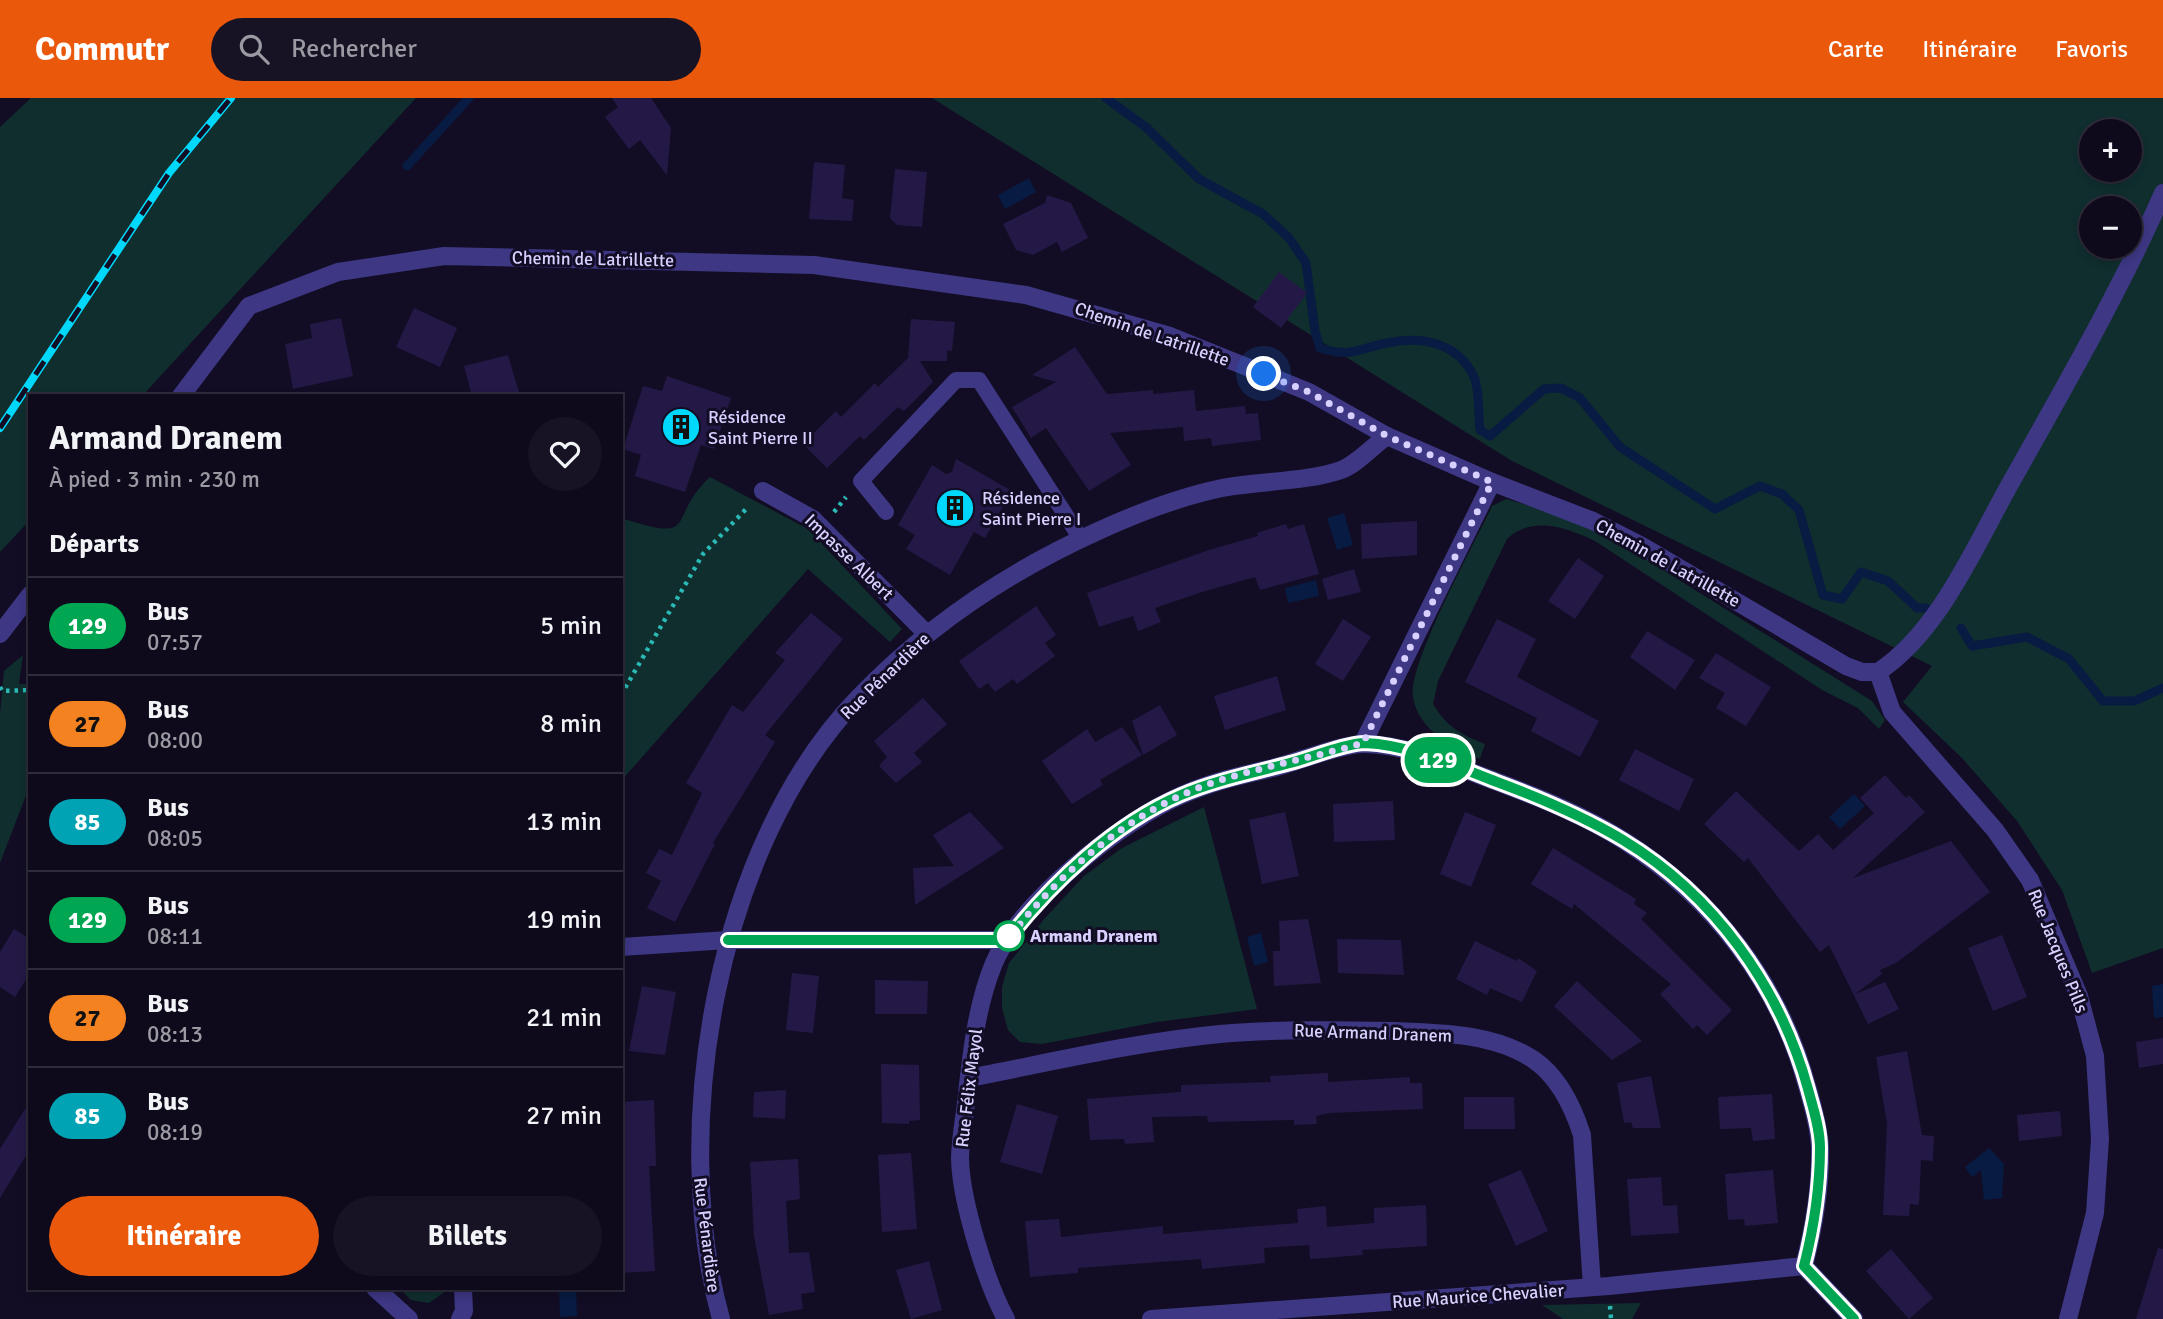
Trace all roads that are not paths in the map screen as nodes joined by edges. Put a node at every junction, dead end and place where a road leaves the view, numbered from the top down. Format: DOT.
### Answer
graph roads {
  1 [pos="2163,193"];
  2 [pos="183,394"];
  3 [pos="1387,436"];
  4 [pos="1492,482"];
  5 [pos="763,491"];
  6 [pos="886,512"];
  7 [pos="1081,540"];
  8 [pos="28,598"];
  9 [pos="927,634"];
  10 [pos="0,635"];
  11 [pos="1878,672"];
  12 [pos="1363,743"];
  13 [pos="728,940"];
  14 [pos="1007,940"];
  15 [pos="623,947"];
  16 [pos="968,1078"];
  17 [pos="1804,1266"];
  18 [pos="1592,1287"];
  19 [pos="377,1290"];
  20 [pos="463,1290"];
  21 [pos="410,1319"];
  22 [pos="460,1319"];
  23 [pos="721,1319"];
  24 [pos="1006,1319"];
  25 [pos="1151,1319"];
  26 [pos="1854,1319"];
  27 [pos="2068,1319"];
  1 -- 11 [label="street"];
  2 -- 3 [label="street, Chemin de Latrillette"];
  3 -- 4 [label="street, Chemin de Latrillette"];
  3 -- 7 [label="street, Rue Pénardière"];
  4 -- 11 [label="street, Chemin de Latrillette"];
  4 -- 12 [label="street"];
  5 -- 9 [label="street, Impasse Albert"];
  6 -- 7 [label="lane"];
  7 -- 9 [label="street, Rue Pénardière"];
  8 -- 10 [label="street"];
  9 -- 13 [label="street, Rue Pénardière"];
  11 -- 27 [label="street, Rue Jacques Pills"];
  12 -- 14 [label="street, Rue Félix Mayol"];
  12 -- 17 [label="street"];
  13 -- 14 [label="street"];
  13 -- 15 [label="street"];
  13 -- 23 [label="street, Rue Pénardière"];
  14 -- 16 [label="street, Rue Félix Mayol"];
  16 -- 18 [label="street, Rue Armand Dranem"];
  16 -- 24 [label="street, Rue Félix Mayol"];
  17 -- 18 [label="street, Rue Maurice Chevalier"];
  17 -- 26 [label="street"];
  18 -- 25 [label="street, Rue Maurice Chevalier"];
  19 -- 21 [label="street"];
  20 -- 22 [label="street"];
}
